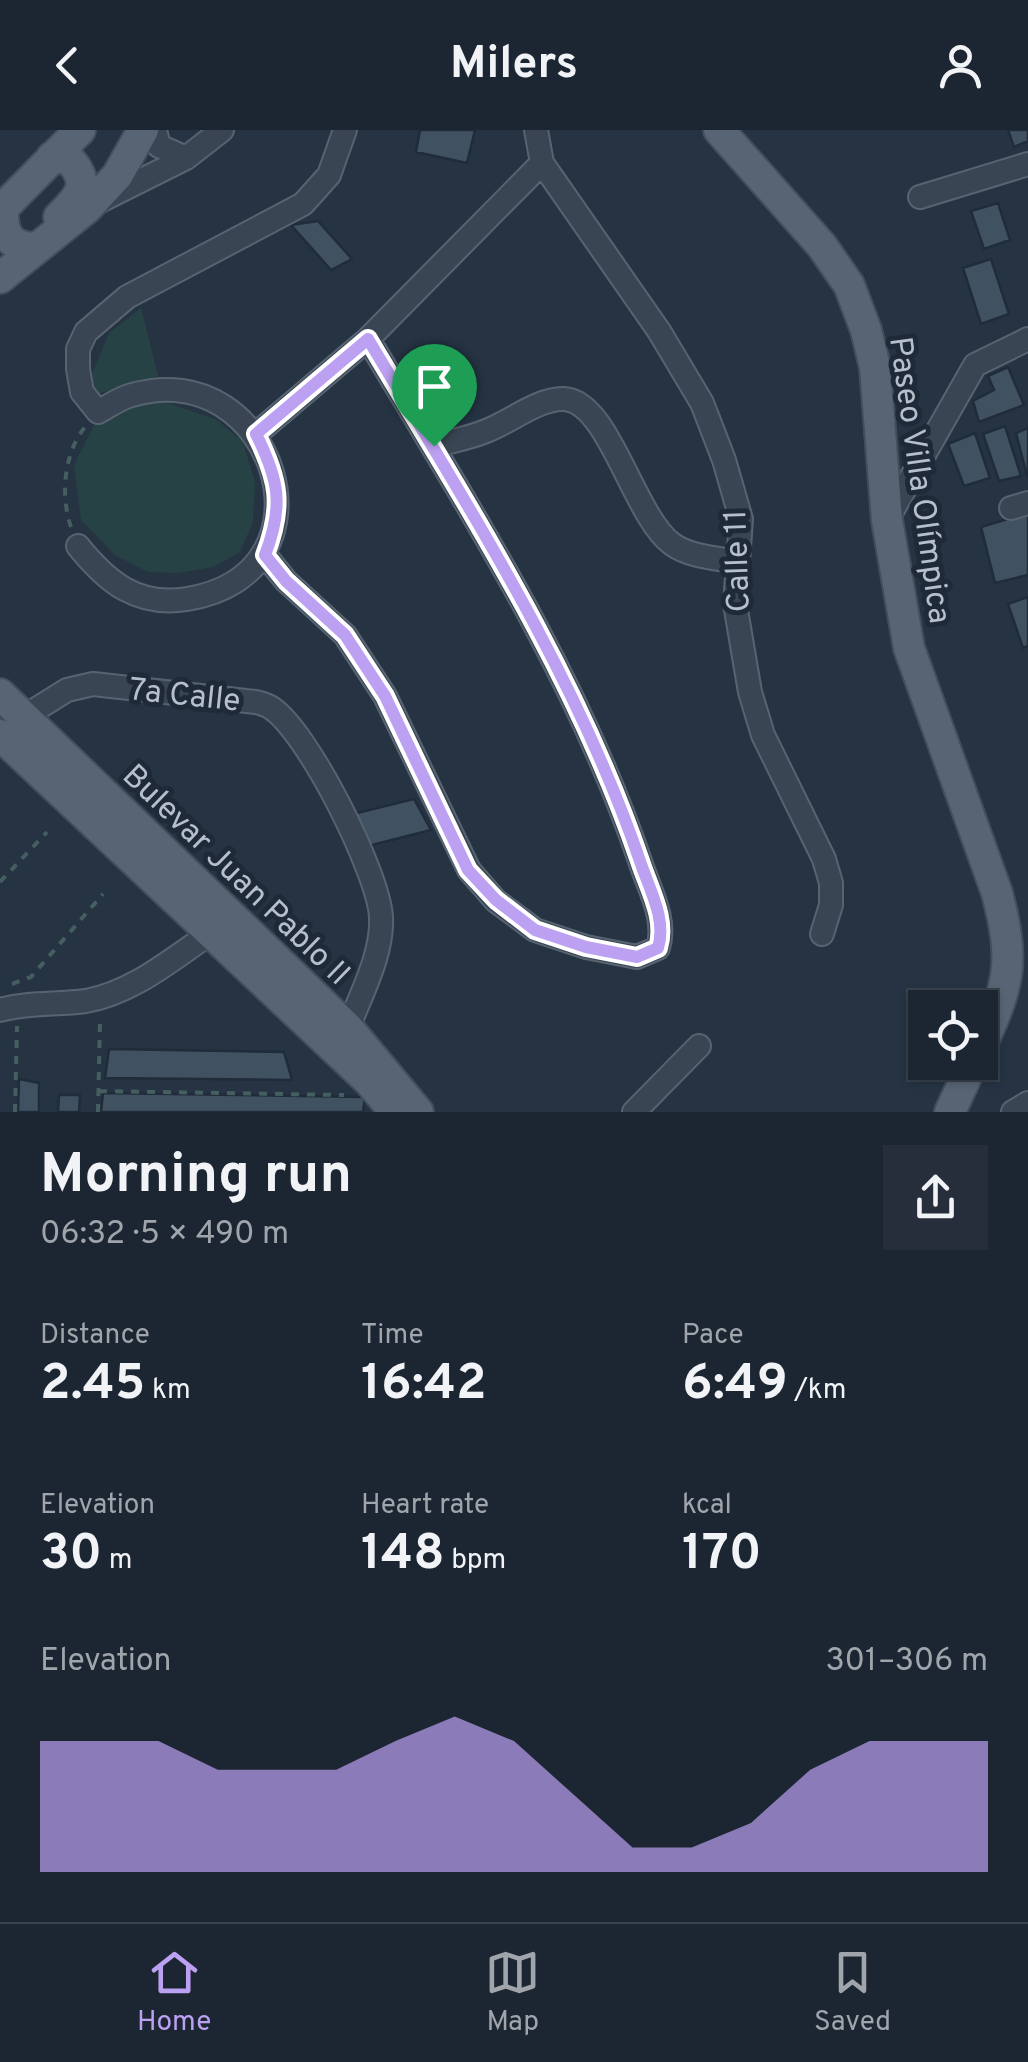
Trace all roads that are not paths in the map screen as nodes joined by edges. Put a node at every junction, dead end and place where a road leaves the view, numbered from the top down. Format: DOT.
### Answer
graph roads {
  1 [pos="80,130"];
  2 [pos="143,130"];
  3 [pos="155,130"];
  4 [pos="222,130"];
  5 [pos="344,130"];
  6 [pos="536,130"];
  7 [pos="719,130"];
  8 [pos="52,157"];
  9 [pos="186,158"];
  10 [pos="542,163"];
  11 [pos="1028,164"];
  12 [pos="920,197"];
  13 [pos="88,208"];
  14 [pos="2,209"];
  15 [pos="44,241"];
  16 [pos="0,278"];
  17 [pos="368,339"];
  18 [pos="1028,339"];
  19 [pos="256,434"];
  20 [pos="434,446"];
  21 [pos="887,520"];
  22 [pos="78,546"];
  23 [pos="265,555"];
  24 [pos="738,562"];
  25 [pos="0,694"];
  26 [pos="11,726"];
  27 [pos="211,933"];
  28 [pos="822,934"];
  29 [pos="8,1008"];
  30 [pos="998,1010"];
  31 [pos="348,1028"];
  32 [pos="699,1046"];
  33 [pos="965,1080"];
  34 [pos="1028,1103"];
  35 [pos="388,1104"];
  36 [pos="418,1112"];
  37 [pos="634,1112"];
  38 [pos="950,1112"];
  39 [pos="1014,1112"];
  1 -- 8 [label="main road"];
  2 -- 13 [label="main road"];
  3 -- 9 [label="street"];
  4 -- 9 [label="street"];
  5 -- 19 [label="street"];
  6 -- 10 [label="street"];
  7 -- 21 [label="main road, Paseo Villa Olímpica"];
  8 -- 14 [label="main road"];
  8 -- 15 [label="main road"];
  9 -- 13 [label="street"];
  10 -- 17 [label="street"];
  10 -- 24 [label="street, Calle 11"];
  11 -- 12 [label="street"];
  13 -- 15 [label="main road"];
  14 -- 15 [label="main road"];
  15 -- 16 [label="main road"];
  17 -- 19 [label="street"];
  17 -- 20 [label="street"];
  18 -- 21 [label="street"];
  19 -- 23 [label="street"];
  20 -- 23 [label="street"];
  20 -- 24 [label="street"];
  21 -- 30 [label="main road, Paseo Villa Olímpica"];
  22 -- 23 [label="street"];
  24 -- 28 [label="street, Calle 11"];
  25 -- 26 [label="main road, Bulevar Juan Pablo II"];
  26 -- 27 [label="main road, Bulevar Juan Pablo II"];
  26 -- 31 [label="main road, Bulevar Juan Pablo II"];
  26 -- 31 [label="street, 7a Calle"];
  27 -- 29 [label="street"];
  27 -- 35 [label="main road, Bulevar Juan Pablo II"];
  31 -- 36 [label="main road, Bulevar Juan Pablo II"];
  32 -- 37 [label="street"];
  33 -- 38 [label="main road"];
  34 -- 39 [label="street"];
}
